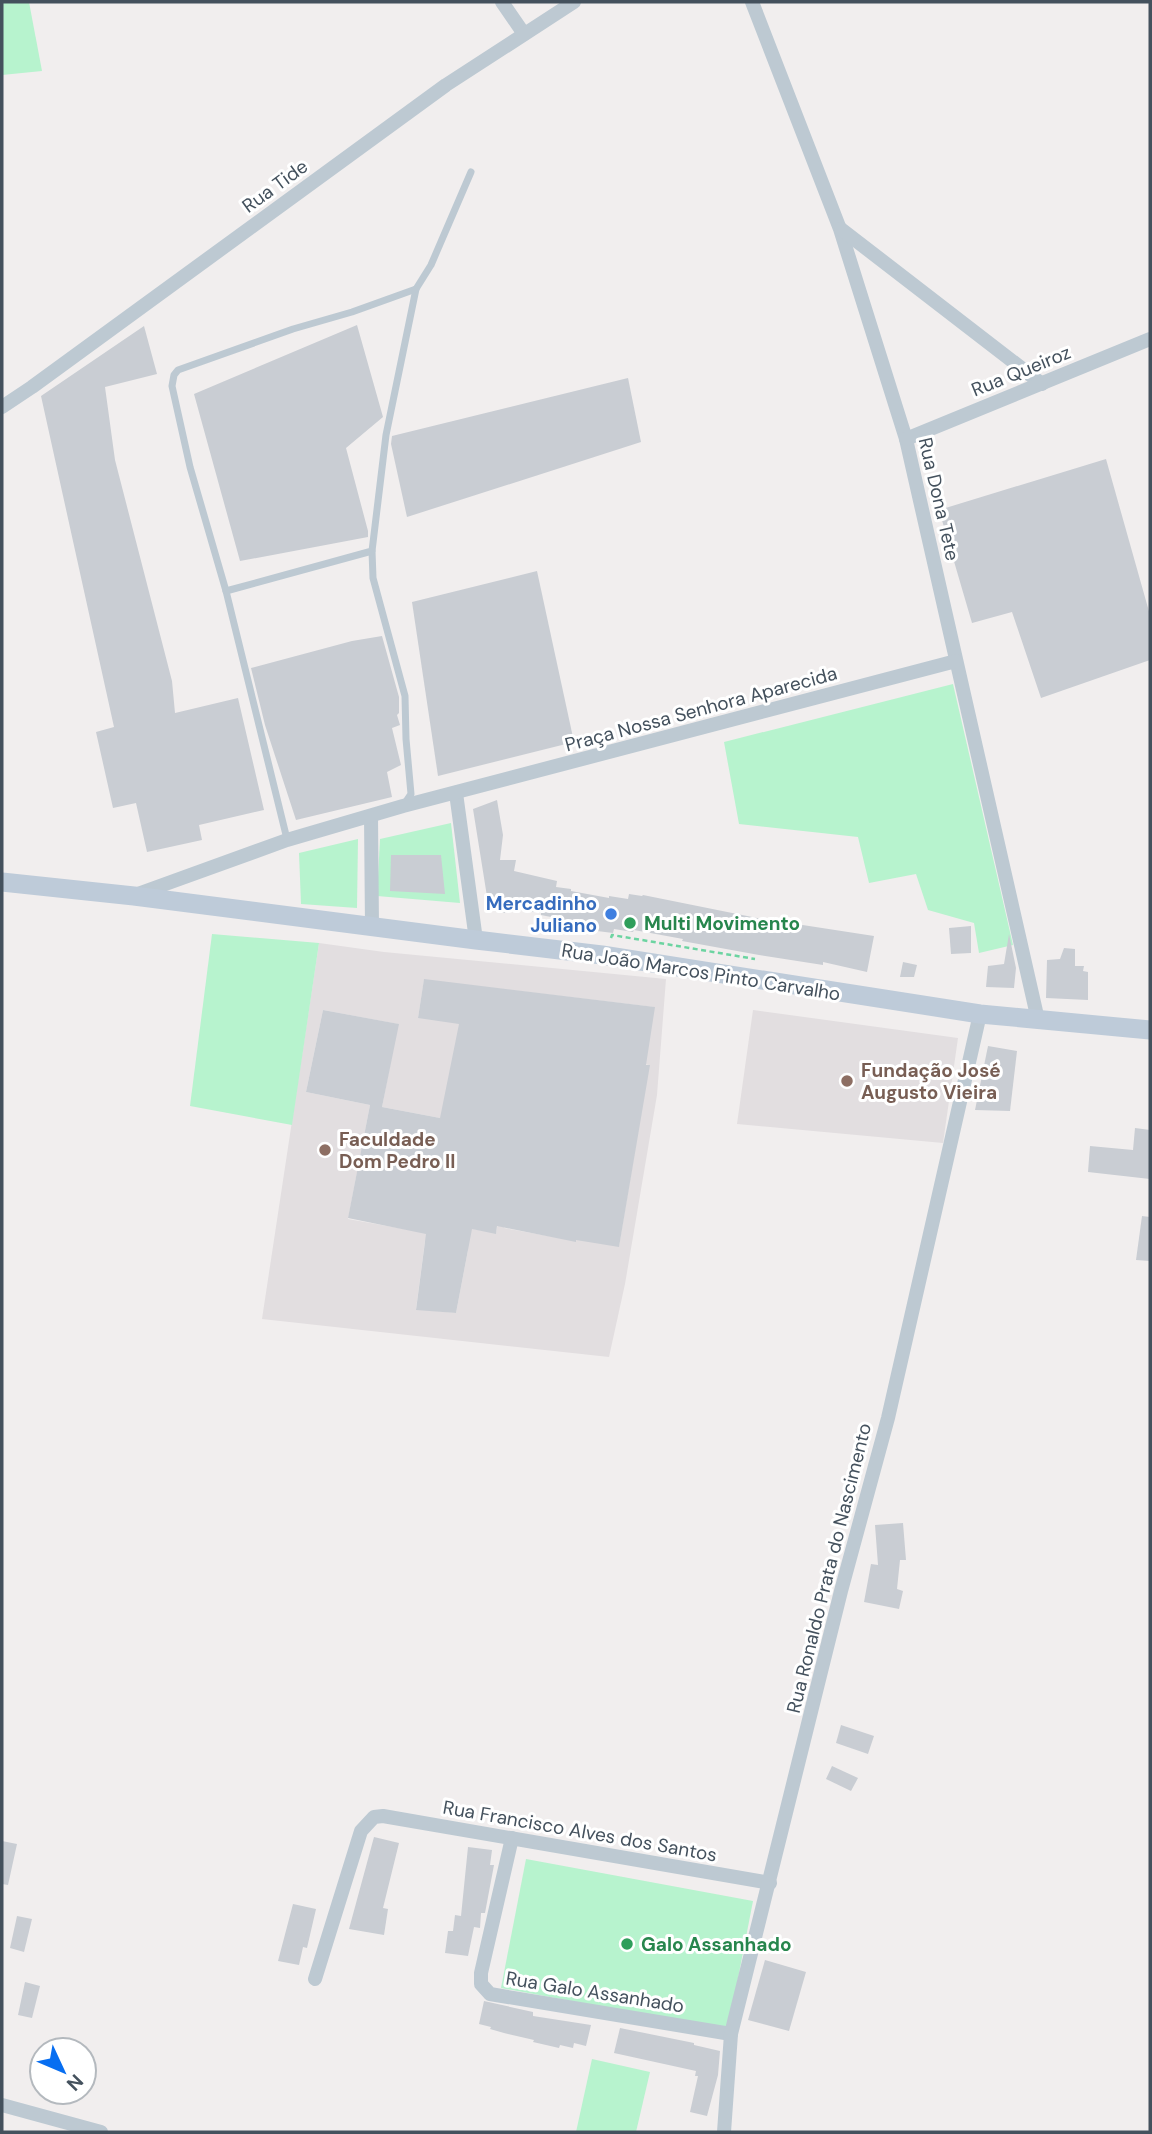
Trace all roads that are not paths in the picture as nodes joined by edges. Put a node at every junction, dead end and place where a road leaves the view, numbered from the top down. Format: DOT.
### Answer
graph roads {
  1 [pos="502,2"];
  2 [pos="574,2"];
  3 [pos="752,2"];
  4 [pos="524,34"];
  5 [pos="471,172"];
  6 [pos="840,229"];
  7 [pos="416,289"];
  8 [pos="1150,340"];
  9 [pos="1042,384"];
  10 [pos="2,407"];
  11 [pos="906,439"];
  12 [pos="372,551"];
  13 [pos="226,591"];
  14 [pos="956,661"];
  15 [pos="456,793"];
  16 [pos="403,806"];
  17 [pos="371,816"];
  18 [pos="287,840"];
  19 [pos="2,882"];
  20 [pos="134,896"];
  21 [pos="372,927"];
  22 [pos="476,940"];
  23 [pos="980,1014"];
  24 [pos="1038,1020"];
  25 [pos="1150,1030"];
  26 [pos="512,1838"];
  27 [pos="770,1883"];
  28 [pos="315,1979"];
  29 [pos="731,2034"];
  30 [pos="2,2105"];
  31 [pos="101,2132"];
  32 [pos="724,2132"];
  1 -- 4 [label="street"];
  2 -- 4 [label="street, Rua Tide"];
  3 -- 6 [label="street, Rua Dona Tete"];
  4 -- 10 [label="street, Rua Tide"];
  5 -- 7 [label="lane"];
  6 -- 9 [label="street"];
  6 -- 11 [label="street, Rua Dona Tete"];
  7 -- 12 [label="lane"];
  7 -- 13 [label="lane"];
  8 -- 9 [label="street, Rua Queiroz"];
  9 -- 11 [label="street, Rua Queiroz"];
  11 -- 14 [label="street, Rua Dona Tete"];
  12 -- 13 [label="lane"];
  12 -- 16 [label="lane"];
  13 -- 18 [label="lane"];
  14 -- 15 [label="street, Praça Nossa Senhora Aparecida"];
  14 -- 24 [label="street, Rua Dona Tete"];
  15 -- 16 [label="street, Praça Nossa Senhora Aparecida"];
  15 -- 22 [label="street"];
  16 -- 17 [label="street, Praça Nossa Senhora Aparecida"];
  17 -- 18 [label="street, Praça Nossa Senhora Aparecida"];
  17 -- 21 [label="street"];
  18 -- 20 [label="street, Praça Nossa Senhora Aparecida"];
  19 -- 20 [label="main road, Rua João Marcos Pinto Carvalho"];
  20 -- 21 [label="main road, Rua João Marcos Pinto Carvalho"];
  21 -- 22 [label="main road, Rua João Marcos Pinto Carvalho"];
  22 -- 23 [label="main road, Rua João Marcos Pinto Carvalho"];
  23 -- 24 [label="main road, Rua João Marcos Pinto Carvalho"];
  23 -- 27 [label="street, Rua Ronaldo Prata do Nascimento"];
  24 -- 25 [label="main road, Rua João Marcos Pinto Carvalho"];
  26 -- 27 [label="street, Rua Francisco Alves dos Santos"];
  26 -- 28 [label="street, Rua Francisco Alves dos Santos"];
  26 -- 29 [label="street, Rua Galo Assanhado"];
  27 -- 29 [label="street, Rua Ronaldo Prata do Nascimento"];
  29 -- 32 [label="street, Rua Ronaldo Prata do Nascimento"];
  30 -- 31 [label="street"];
}
